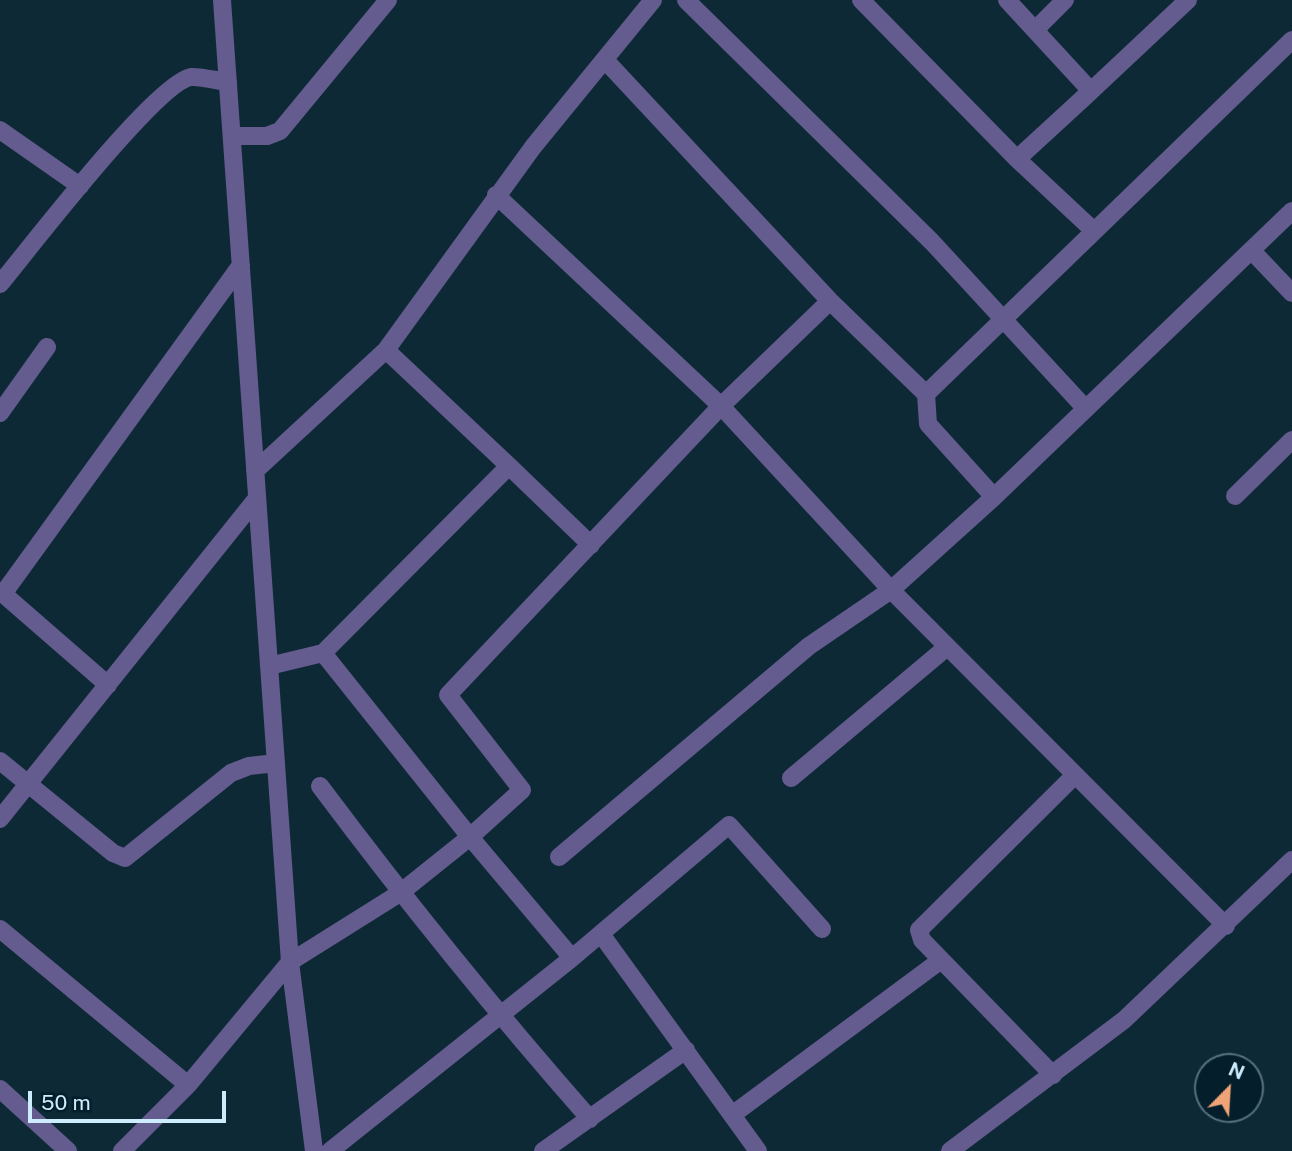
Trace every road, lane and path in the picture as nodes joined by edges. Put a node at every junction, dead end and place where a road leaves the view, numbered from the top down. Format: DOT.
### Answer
graph roads {
  1 [pos="222,0"];
  2 [pos="388,0"];
  3 [pos="653,0"];
  4 [pos="686,0"];
  5 [pos="861,0"];
  6 [pos="1007,0"];
  7 [pos="1065,0"];
  8 [pos="1188,0"];
  9 [pos="1036,30"];
  10 [pos="1292,40"];
  11 [pos="605,60"];
  12 [pos="228,82"];
  13 [pos="1091,91"];
  14 [pos="0,130"];
  15 [pos="232,136"];
  16 [pos="1017,159"];
  17 [pos="80,186"];
  18 [pos="496,195"];
  19 [pos="1292,211"];
  20 [pos="1093,230"];
  21 [pos="1252,251"];
  22 [pos="241,265"];
  23 [pos="0,284"];
  24 [pos="1292,293"];
  25 [pos="830,301"];
  26 [pos="1003,318"];
  27 [pos="47,347"];
  28 [pos="386,349"];
  29 [pos="926,394"];
  30 [pos="721,406"];
  31 [pos="1086,409"];
  32 [pos="0,413"];
  33 [pos="1292,440"];
  34 [pos="509,466"];
  35 [pos="255,471"];
  36 [pos="1235,496"];
  37 [pos="994,497"];
  38 [pos="257,498"];
  39 [pos="591,545"];
  40 [pos="891,590"];
  41 [pos="2,593"];
  42 [pos="947,647"];
  43 [pos="323,653"];
  44 [pos="269,666"];
  45 [pos="108,685"];
  46 [pos="0,761"];
  47 [pos="276,763"];
  48 [pos="1075,775"];
  49 [pos="791,778"];
  50 [pos="27,785"];
  51 [pos="320,786"];
  52 [pos="0,819"];
  53 [pos="470,836"];
  54 [pos="559,857"];
  55 [pos="1292,860"];
  56 [pos="400,893"];
  57 [pos="1226,926"];
  58 [pos="0,929"];
  59 [pos="822,929"];
  60 [pos="601,933"];
  61 [pos="572,958"];
  62 [pos="941,960"];
  63 [pos="290,962"];
  64 [pos="500,1016"];
  65 [pos="686,1050"];
  66 [pos="1053,1075"];
  67 [pos="188,1085"];
  68 [pos="0,1089"];
  69 [pos="732,1115"];
  70 [pos="590,1119"];
  71 [pos="68,1151"];
  72 [pos="122,1151"];
  73 [pos="314,1151"];
  74 [pos="330,1151"];
  75 [pos="543,1151"];
  76 [pos="758,1151"];
  77 [pos="950,1151"];
  1 -- 12 [label="street"];
  2 -- 15 [label="street"];
  3 -- 11 [label="street"];
  4 -- 26 [label="street"];
  5 -- 16 [label="street"];
  6 -- 9 [label="street"];
  7 -- 9 [label="street"];
  8 -- 13 [label="street"];
  9 -- 13 [label="street"];
  10 -- 20 [label="street"];
  11 -- 18 [label="street"];
  11 -- 25 [label="street"];
  12 -- 15 [label="street"];
  12 -- 17 [label="street"];
  13 -- 16 [label="street"];
  14 -- 17 [label="street"];
  15 -- 22 [label="street"];
  16 -- 20 [label="street"];
  17 -- 23 [label="street"];
  18 -- 28 [label="street"];
  18 -- 30 [label="street"];
  19 -- 21 [label="street"];
  20 -- 26 [label="street"];
  21 -- 24 [label="street"];
  21 -- 31 [label="street"];
  22 -- 35 [label="street"];
  22 -- 41 [label="street"];
  25 -- 29 [label="street"];
  25 -- 30 [label="street"];
  26 -- 29 [label="street"];
  26 -- 31 [label="street"];
  27 -- 32 [label="street"];
  28 -- 34 [label="street"];
  28 -- 35 [label="street"];
  29 -- 37 [label="street"];
  30 -- 39 [label="street"];
  30 -- 40 [label="street"];
  31 -- 37 [label="street"];
  33 -- 36 [label="street"];
  34 -- 39 [label="street"];
  34 -- 43 [label="street"];
  35 -- 38 [label="street"];
  37 -- 40 [label="street"];
  38 -- 44 [label="street"];
  38 -- 45 [label="street"];
  39 -- 53 [label="street"];
  40 -- 42 [label="street"];
  40 -- 54 [label="street"];
  41 -- 45 [label="street"];
  42 -- 48 [label="street"];
  42 -- 49 [label="street"];
  43 -- 44 [label="street"];
  43 -- 53 [label="street"];
  44 -- 47 [label="street"];
  45 -- 50 [label="street"];
  46 -- 50 [label="street"];
  47 -- 50 [label="street"];
  47 -- 63 [label="street"];
  48 -- 57 [label="street"];
  48 -- 62 [label="street"];
  50 -- 52 [label="street"];
  51 -- 56 [label="street"];
  53 -- 56 [label="street"];
  53 -- 61 [label="street"];
  55 -- 57 [label="street"];
  56 -- 63 [label="street"];
  56 -- 64 [label="street"];
  57 -- 66 [label="street"];
  58 -- 67 [label="street"];
  59 -- 60 [label="street"];
  60 -- 61 [label="street"];
  60 -- 65 [label="street"];
  61 -- 64 [label="street"];
  62 -- 66 [label="street"];
  62 -- 69 [label="street"];
  63 -- 67 [label="street"];
  63 -- 73 [label="street"];
  64 -- 70 [label="street"];
  64 -- 74 [label="street"];
  65 -- 69 [label="street"];
  65 -- 70 [label="street"];
  66 -- 77 [label="street"];
  67 -- 72 [label="street"];
  68 -- 71 [label="street"];
  69 -- 76 [label="street"];
  70 -- 75 [label="street"];
}
